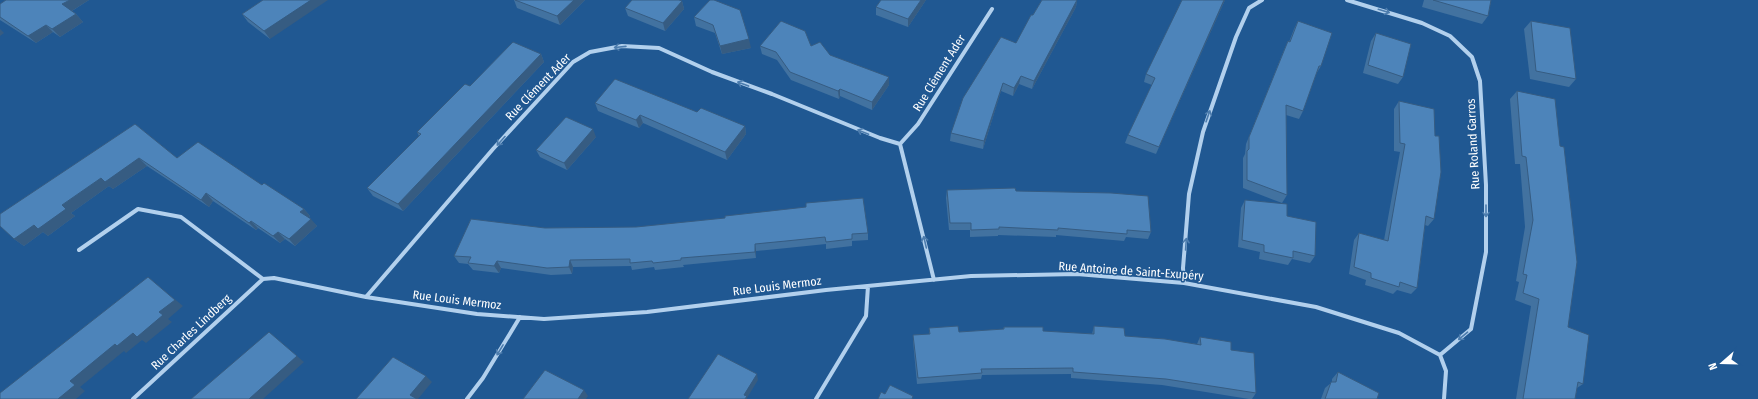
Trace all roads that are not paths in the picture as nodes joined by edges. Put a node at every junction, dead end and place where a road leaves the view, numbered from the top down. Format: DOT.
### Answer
graph roads {
  1 [pos="1262,0"];
  2 [pos="1347,0"];
  3 [pos="992,9"];
  4 [pos="900,144"];
  5 [pos="79,250"];
  6 [pos="263,279"];
  7 [pos="934,280"];
  8 [pos="1184,282"];
  9 [pos="868,286"];
  10 [pos="366,297"];
  11 [pos="520,317"];
  12 [pos="1440,355"];
  13 [pos="134,399"];
  14 [pos="467,399"];
  15 [pos="816,399"];
  16 [pos="1444,399"];
  8 -- 1 [label="street, one-way"];
  2 -- 12 [label="street, Rue Roland Garros, one-way"];
  3 -- 4 [label="street, Rue Clément Ader"];
  7 -- 4 [label="street, one-way"];
  4 -- 10 [label="street, Rue Clément Ader, one-way"];
  5 -- 6 [label="street"];
  6 -- 10 [label="street, Rue Louis Mermoz"];
  6 -- 13 [label="street, Rue Charles Lindberg"];
  7 -- 8 [label="street, Rue Antoine de Saint-Exupéry"];
  7 -- 9 [label="street, Rue Antoine de Saint-Exupéry"];
  8 -- 12 [label="street, Rue Antoine de Saint-Exupéry"];
  9 -- 11 [label="street, Rue Louis Mermoz"];
  9 -- 15 [label="street"];
  10 -- 11 [label="street, Rue Louis Mermoz"];
  11 -- 14 [label="street, one-way"];
  12 -- 16 [label="street"];
}
